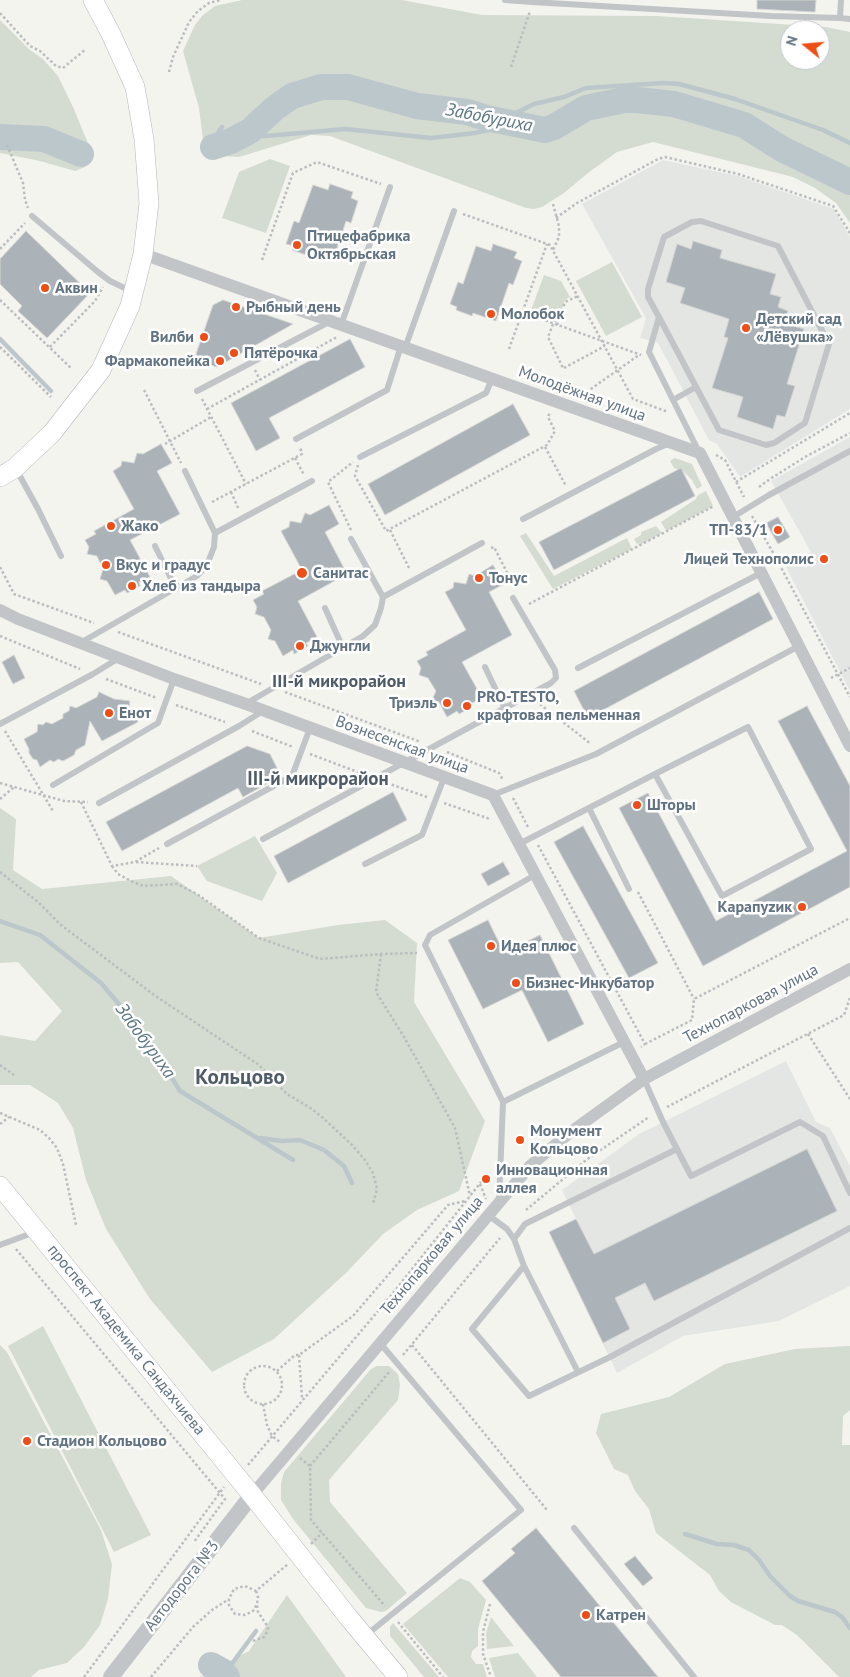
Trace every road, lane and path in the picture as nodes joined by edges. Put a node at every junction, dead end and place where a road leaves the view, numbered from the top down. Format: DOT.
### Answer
graph roads {
  1 [pos="93,0"];
  2 [pos="221,0"];
  3 [pos="505,0"];
  4 [pos="841,0"];
  5 [pos="532,1"];
  6 [pos="0,13"];
  7 [pos="840,18"];
  8 [pos="850,19"];
  9 [pos="86,48"];
  10 [pos="512,67"];
  11 [pos="169,72"];
  12 [pos="7,145"];
  13 [pos="390,188"];
  14 [pos="553,204"];
  15 [pos="454,211"];
  16 [pos="32,216"];
  17 [pos="556,218"];
  18 [pos="850,233"];
  19 [pos="546,244"];
  20 [pos="0,249"];
  21 [pos="553,250"];
  22 [pos="143,254"];
  23 [pos="262,260"];
  24 [pos="107,279"];
  25 [pos="134,292"];
  26 [pos="100,294"];
  27 [pos="106,294"];
  28 [pos="578,296"];
  29 [pos="0,300"];
  30 [pos="522,312"];
  31 [pos="659,317"];
  32 [pos="336,323"];
  33 [pos="555,324"];
  34 [pos="602,341"];
  35 [pos="328,342"];
  36 [pos="605,346"];
  37 [pos="0,347"];
  38 [pos="50,347"];
  39 [pos="403,347"];
  40 [pos="509,349"];
  41 [pos="640,354"];
  42 [pos="652,359"];
  43 [pos="72,369"];
  44 [pos="617,370"];
  45 [pos="492,379"];
  46 [pos="696,387"];
  47 [pos="144,390"];
  48 [pos="197,391"];
  49 [pos="51,397"];
  50 [pos="672,400"];
  51 [pos="553,401"];
  52 [pos="207,409"];
  53 [pos="580,410"];
  54 [pos="850,412"];
  55 [pos="681,416"];
  56 [pos="211,417"];
  57 [pos="850,433"];
  58 [pos="296,439"];
  59 [pos="170,441"];
  60 [pos="671,443"];
  61 [pos="164,444"];
  62 [pos="545,446"];
  63 [pos="850,451"];
  64 [pos="705,452"];
  65 [pos="360,457"];
  66 [pos="295,458"];
  67 [pos="299,465"];
  68 [pos="185,471"];
  69 [pos="8,473"];
  70 [pos="312,481"];
  71 [pos="736,482"];
  72 [pos="246,484"];
  73 [pos="755,491"];
  74 [pos="231,492"];
  75 [pos="570,494"];
  76 [pos="750,495"];
  77 [pos="745,499"];
  78 [pos="724,500"];
  79 [pos="202,507"];
  80 [pos="748,508"];
  81 [pos="242,518"];
  82 [pos="733,518"];
  83 [pos="522,519"];
  84 [pos="389,530"];
  85 [pos="215,532"];
  86 [pos="351,539"];
  87 [pos="482,544"];
  88 [pos="155,546"];
  89 [pos="61,556"];
  90 [pos="0,567"];
  91 [pos="762,573"];
  92 [pos="415,580"];
  93 [pos="176,589"];
  94 [pos="383,597"];
  95 [pos="513,598"];
  96 [pos="325,608"];
  97 [pos="520,609"];
  98 [pos="0,610"];
  99 [pos="105,627"];
  100 [pos="0,636"];
  101 [pos="79,643"];
  102 [pos="799,646"];
  103 [pos="343,648"];
  104 [pos="118,658"];
  105 [pos="485,668"];
  106 [pos="578,668"];
  107 [pos="850,668"];
  108 [pos="93,674"];
  109 [pos="838,675"];
  110 [pos="174,679"];
  111 [pos="819,685"];
  112 [pos="272,688"];
  113 [pos="529,696"];
  114 [pos="850,698"];
  115 [pos="165,701"];
  116 [pos="246,704"];
  117 [pos="505,709"];
  118 [pos="264,710"];
  119 [pos="0,724"];
  120 [pos="239,726"];
  121 [pos="310,728"];
  122 [pos="432,746"];
  123 [pos="850,746"];
  124 [pos="302,751"];
  125 [pos="600,751"];
  126 [pos="406,763"];
  127 [pos="655,774"];
  128 [pos="376,778"];
  129 [pos="444,778"];
  130 [pos="53,785"];
  131 [pos="14,788"];
  132 [pos="508,789"];
  133 [pos="493,795"];
  134 [pos="0,799"];
  135 [pos="434,800"];
  136 [pos="81,802"];
  137 [pos="99,803"];
  138 [pos="589,808"];
  139 [pos="519,809"];
  140 [pos="52,811"];
  141 [pos="504,816"];
  142 [pos="533,837"];
  143 [pos="263,839"];
  144 [pos="167,844"];
  145 [pos="518,844"];
  146 [pos="135,862"];
  147 [pos="366,864"];
  148 [pos="112,866"];
  149 [pos="197,866"];
  150 [pos="0,872"];
  151 [pos="535,875"];
  152 [pos="629,889"];
  153 [pos="850,918"];
  154 [pos="427,948"];
  155 [pos="381,954"];
  156 [pos="850,969"];
  157 [pos="694,999"];
  158 [pos="808,1034"];
  159 [pos="646,1044"];
  160 [pos="626,1045"];
  161 [pos="0,1065"];
  162 [pos="14,1075"];
  163 [pos="644,1079"];
  164 [pos="850,1099"];
  165 [pos="503,1102"];
  166 [pos="0,1113"];
  167 [pos="9,1117"];
  168 [pos="0,1124"];
  169 [pos="677,1149"];
  170 [pos="501,1157"];
  171 [pos="0,1186"];
  172 [pos="850,1193"];
  173 [pos="470,1196"];
  174 [pos="467,1201"];
  175 [pos="499,1202"];
  176 [pos="373,1204"];
  177 [pos="488,1215"];
  178 [pos="76,1224"];
  179 [pos="850,1228"];
  180 [pos="38,1231"];
  181 [pos="514,1239"];
  182 [pos="10,1242"];
  183 [pos="0,1246"];
  184 [pos="524,1266"];
  185 [pos="380,1343"];
  186 [pos="412,1344"];
  187 [pos="299,1355"];
  188 [pos="277,1371"];
  189 [pos="578,1372"];
  190 [pos="302,1400"];
  191 [pos="263,1404"];
  192 [pos="272,1436"];
  193 [pos="290,1450"];
  194 [pos="236,1475"];
  195 [pos="219,1492"];
  196 [pos="252,1495"];
  197 [pos="547,1510"];
  198 [pos="574,1528"];
  199 [pos="322,1533"];
  200 [pos="299,1555"];
  201 [pos="256,1591"];
  202 [pos="229,1599"];
  203 [pos="257,1604"];
  204 [pos="490,1604"];
  205 [pos="392,1615"];
  206 [pos="364,1636"];
  207 [pos="253,1641"];
  208 [pos="155,1673"];
  209 [pos="84,1677"];
  210 [pos="112,1677"];
  211 [pos="151,1677"];
  212 [pos="157,1677"];
  213 [pos="398,1677"];
  214 [pos="443,1677"];
  215 [pos="491,1677"];
  216 [pos="694,1677"];
  1 -- 22 [label="main road"];
  2 -- 11 [label="path"];
  3 -- 5 [label="lane"];
  4 -- 7 [label="lane"];
  5 -- 7 [label="lane"];
  5 -- 10 [label="path"];
  6 -- 9 [label="path"];
  7 -- 8 [label="lane"];
  12 -- 16 [label="path"];
  13 -- 23 [label="path"];
  13 -- 32 [label="lane"];
  14 -- 17 [label="path"];
  15 -- 19 [label="path"];
  15 -- 39 [label="lane"];
  16 -- 20 [label="path"];
  16 -- 24 [label="lane"];
  17 -- 18 [label="path"];
  17 -- 21 [label="path"];
  19 -- 21 [label="path"];
  19 -- 30 [label="path"];
  21 -- 28 [label="path"];
  22 -- 25 [label="main road"];
  22 -- 32 [label="street, Молодёжная улица"];
  24 -- 25 [label="lane"];
  24 -- 26 [label="path"];
  25 -- 69 [label="main road"];
  26 -- 27 [label="path"];
  26 -- 38 [label="path"];
  28 -- 33 [label="path"];
  28 -- 34 [label="path"];
  29 -- 38 [label="path"];
  30 -- 33 [label="path"];
  30 -- 40 [label="path"];
  31 -- 42 [label="lane"];
  31 -- 46 [label="lane"];
  31 -- 46 [label="lane"];
  32 -- 39 [label="street, Молодёжная улица"];
  32 -- 48 [label="lane"];
  33 -- 34 [label="path"];
  33 -- 36 [label="path"];
  34 -- 36 [label="path"];
  34 -- 41 [label="path"];
  35 -- 52 [label="path"];
  36 -- 44 [label="path"];
  37 -- 49 [label="path"];
  38 -- 43 [label="path"];
  39 -- 45 [label="street, Молодёжная улица"];
  39 -- 58 [label="lane"];
  41 -- 42 [label="path"];
  41 -- 44 [label="path"];
  42 -- 50 [label="lane"];
  44 -- 53 [label="path"];
  44 -- 55 [label="path"];
  45 -- 51 [label="street, Молодёжная улица"];
  45 -- 65 [label="lane"];
  46 -- 50 [label="lane"];
  47 -- 59 [label="path"];
  48 -- 52 [label="path"];
  50 -- 55 [label="lane"];
  51 -- 53 [label="street, Молодёжная улица"];
  51 -- 62 [label="path"];
  52 -- 56 [label="path"];
  53 -- 60 [label="street, Молодёжная улица"];
  54 -- 71 [label="path"];
  55 -- 64 [label="lane"];
  56 -- 59 [label="path"];
  56 -- 72 [label="path"];
  57 -- 73 [label="path"];
  58 -- 66 [label="path"];
  59 -- 61 [label="path"];
  59 -- 68 [label="path"];
  60 -- 64 [label="street, Молодёжная улица"];
  60 -- 75 [label="lane"];
  62 -- 75 [label="path"];
  62 -- 84 [label="path"];
  63 -- 80 [label="lane"];
  64 -- 71 [label="path"];
  64 -- 78 [label="street"];
  65 -- 84 [label="path"];
  65 -- 86 [label="path"];
  66 -- 67 [label="path"];
  66 -- 72 [label="path"];
  68 -- 79 [label="lane"];
  69 -- 89 [label="lane"];
  70 -- 81 [label="lane"];
  71 -- 77 [label="path"];
  72 -- 74 [label="path"];
  74 -- 79 [label="path"];
  74 -- 81 [label="path"];
  75 -- 83 [label="lane"];
  76 -- 77 [label="path"];
  77 -- 80 [label="path"];
  78 -- 82 [label="street"];
  78 -- 97 [label="path"];
  79 -- 85 [label="lane"];
  80 -- 82 [label="lane"];
  80 -- 109 [label="path"];
  81 -- 85 [label="lane"];
  82 -- 91 [label="street"];
  84 -- 92 [label="path"];
  85 -- 93 [label="lane"];
  86 -- 94 [label="lane"];
  87 -- 92 [label="lane"];
  87 -- 95 [label="path"];
  88 -- 93 [label="lane"];
  90 -- 99 [label="path"];
  91 -- 102 [label="street"];
  91 -- 106 [label="lane"];
  92 -- 94 [label="lane"];
  93 -- 99 [label="lane"];
  94 -- 103 [label="lane"];
  95 -- 97 [label="lane"];
  96 -- 103 [label="lane"];
  97 -- 113 [label="lane"];
  98 -- 101 [label="street, Вознесенская улица"];
  99 -- 101 [label="lane"];
  99 -- 112 [label="path"];
  100 -- 108 [label="path"];
  101 -- 104 [label="street, Вознесенская улица"];
  102 -- 111 [label="street"];
  102 -- 125 [label="lane"];
  103 -- 112 [label="lane"];
  104 -- 108 [label="lane"];
  104 -- 110 [label="street, Вознесенская улица"];
  105 -- 117 [label="lane"];
  107 -- 109 [label="path"];
  108 -- 115 [label="path"];
  108 -- 119 [label="lane"];
  109 -- 111 [label="path"];
  109 -- 114 [label="path"];
  110 -- 115 [label="lane"];
  110 -- 116 [label="street, Вознесенская улица"];
  111 -- 123 [label="street"];
  112 -- 116 [label="lane"];
  112 -- 122 [label="path"];
  113 -- 117 [label="lane"];
  113 -- 125 [label="path"];
  115 -- 120 [label="path"];
  115 -- 130 [label="lane"];
  116 -- 118 [label="street, Вознесенская улица"];
  117 -- 122 [label="lane"];
  118 -- 120 [label="lane"];
  118 -- 121 [label="street, Вознесенская улица"];
  119 -- 140 [label="path"];
  120 -- 124 [label="path"];
  120 -- 137 [label="lane"];
  121 -- 124 [label="lane"];
  121 -- 126 [label="street, Вознесенская улица"];
  122 -- 126 [label="lane"];
  122 -- 132 [label="path"];
  124 -- 128 [label="path"];
  124 -- 144 [label="lane"];
  125 -- 132 [label="lane"];
  126 -- 128 [label="lane"];
  126 -- 129 [label="street, Вознесенская улица"];
  127 -- 127 [label="lane"];
  127 -- 138 [label="lane"];
  128 -- 135 [label="path"];
  128 -- 143 [label="lane"];
  129 -- 133 [label="street, Вознесенская улица"];
  129 -- 135 [label="lane"];
  131 -- 134 [label="path"];
  132 -- 133 [label="lane"];
  132 -- 139 [label="path"];
  133 -- 141 [label="street"];
  135 -- 141 [label="path"];
  135 -- 147 [label="lane"];
  136 -- 148 [label="path"];
  138 -- 142 [label="lane"];
  138 -- 152 [label="lane"];
  139 -- 141 [label="path"];
  139 -- 142 [label="path"];
  141 -- 145 [label="street"];
  142 -- 145 [label="lane"];
  142 -- 159 [label="path"];
  144 -- 146 [label="path"];
  145 -- 151 [label="street"];
  146 -- 148 [label="path"];
  146 -- 149 [label="path"];
  148 -- 155 [label="path"];
  150 -- 176 [label="path"];
  151 -- 154 [label="lane"];
  151 -- 160 [label="street"];
  152 -- 157 [label="path"];
  153 -- 157 [label="path"];
  154 -- 155 [label="path"];
  154 -- 165 [label="lane"];
  155 -- 173 [label="path"];
  156 -- 163 [label="street, Технопарковая улица"];
  157 -- 159 [label="path"];
  158 -- 164 [label="path"];
  159 -- 160 [label="path"];
  160 -- 163 [label="street"];
  160 -- 165 [label="lane"];
  161 -- 162 [label="path"];
  163 -- 169 [label="lane"];
  163 -- 175 [label="street, Технопарковая улица"];
  165 -- 170 [label="lane"];
  166 -- 167 [label="path"];
  167 -- 168 [label="path"];
  167 -- 178 [label="path"];
  169 -- 172 [label="lane"];
  169 -- 181 [label="lane"];
  170 -- 173 [label="path"];
  170 -- 175 [label="lane"];
  171 -- 180 [label="main road, проспект Академика Сандахчиева"];
  173 -- 174 [label="path"];
  174 -- 187 [label="path"];
  174 -- 190 [label="path"];
  175 -- 177 [label="street, Технопарковая улица"];
  177 -- 181 [label="lane"];
  177 -- 185 [label="street, Технопарковая улица"];
  179 -- 189 [label="lane"];
  180 -- 182 [label="lane"];
  180 -- 194 [label="main road, проспект Академика Сандахчиева"];
  181 -- 184 [label="lane"];
  182 -- 183 [label="lane"];
  182 -- 195 [label="path"];
  184 -- 189 [label="lane"];
  184 -- 189 [label="lane"];
  185 -- 193 [label="street, Технопарковая улица"];
  185 -- 205 [label="lane"];
  186 -- 197 [label="path"];
  187 -- 188 [label="path"];
  187 -- 190 [label="path"];
  188 -- 191 [label="path"];
  188 -- 191 [label="path"];
  190 -- 192 [label="path"];
  191 -- 192 [label="path"];
  192 -- 193 [label="path"];
  192 -- 194 [label="path"];
  193 -- 196 [label="street, Технопарковая улица"];
  193 -- 199 [label="path"];
  194 -- 195 [label="path"];
  194 -- 196 [label="main road, проспект Академика Сандахчиева"];
  195 -- 209 [label="path"];
  196 -- 200 [label="main road, проспект Академика Сандахчиева"];
  196 -- 210 [label="street, Автодорога №3"];
  198 -- 216 [label="lane"];
  199 -- 200 [label="path"];
  199 -- 205 [label="path"];
  200 -- 201 [label="path"];
  200 -- 206 [label="main road, проспект Академика Сандахчиева"];
  201 -- 202 [label="path"];
  201 -- 203 [label="path"];
  202 -- 203 [label="path"];
  202 -- 208 [label="path"];
  203 -- 207 [label="path"];
  204 -- 215 [label="path"];
  205 -- 206 [label="lane"];
  205 -- 214 [label="path"];
  206 -- 213 [label="main road, проспект Академика Сандахчиева"];
  208 -- 211 [label="path"];
  208 -- 212 [label="path"];
}
